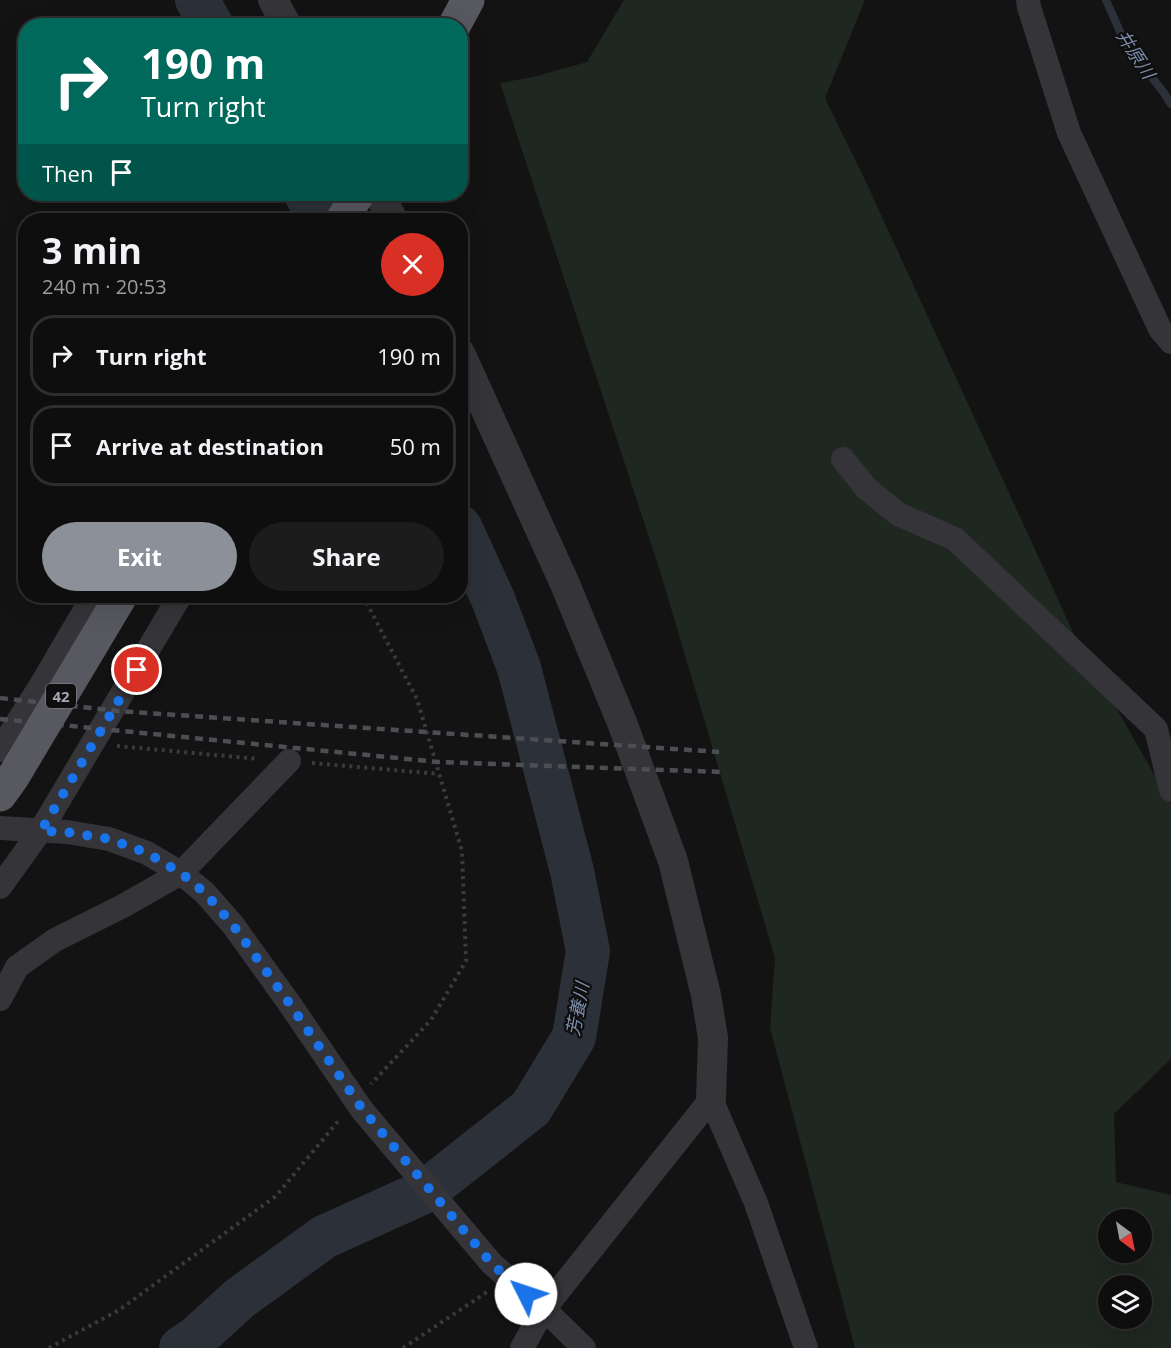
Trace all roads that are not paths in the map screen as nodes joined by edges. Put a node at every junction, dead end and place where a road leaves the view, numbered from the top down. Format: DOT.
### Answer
graph roads {
  1 [pos="273,0"];
  2 [pos="1028,0"];
  3 [pos="283,18"];
  4 [pos="1171,342"];
  5 [pos="468,370"];
  6 [pos="843,459"];
  7 [pos="89,603"];
  8 [pos="117,603"];
  9 [pos="176,603"];
  10 [pos="0,750"];
  11 [pos="289,761"];
  12 [pos="1171,789"];
  13 [pos="0,795"];
  14 [pos="0,828"];
  15 [pos="41,831"];
  16 [pos="181,873"];
  17 [pos="0,887"];
  18 [pos="0,999"];
  19 [pos="711,1099"];
  20 [pos="544,1310"];
  21 [pos="522,1348"];
  22 [pos="584,1348"];
  23 [pos="806,1348"];
  1 -- 3 [label="street"];
  2 -- 4 [label="street"];
  5 -- 19 [label="street"];
  6 -- 12 [label="street"];
  7 -- 10 [label="street"];
  8 -- 13 [label="highway, 42, bridge"];
  9 -- 15 [label="street"];
  11 -- 16 [label="street"];
  14 -- 15 [label="street"];
  15 -- 16 [label="street"];
  15 -- 17 [label="street"];
  16 -- 18 [label="street"];
  16 -- 20 [label="street"];
  19 -- 20 [label="street"];
  19 -- 23 [label="street"];
  20 -- 21 [label="street"];
  20 -- 22 [label="street"];
}
